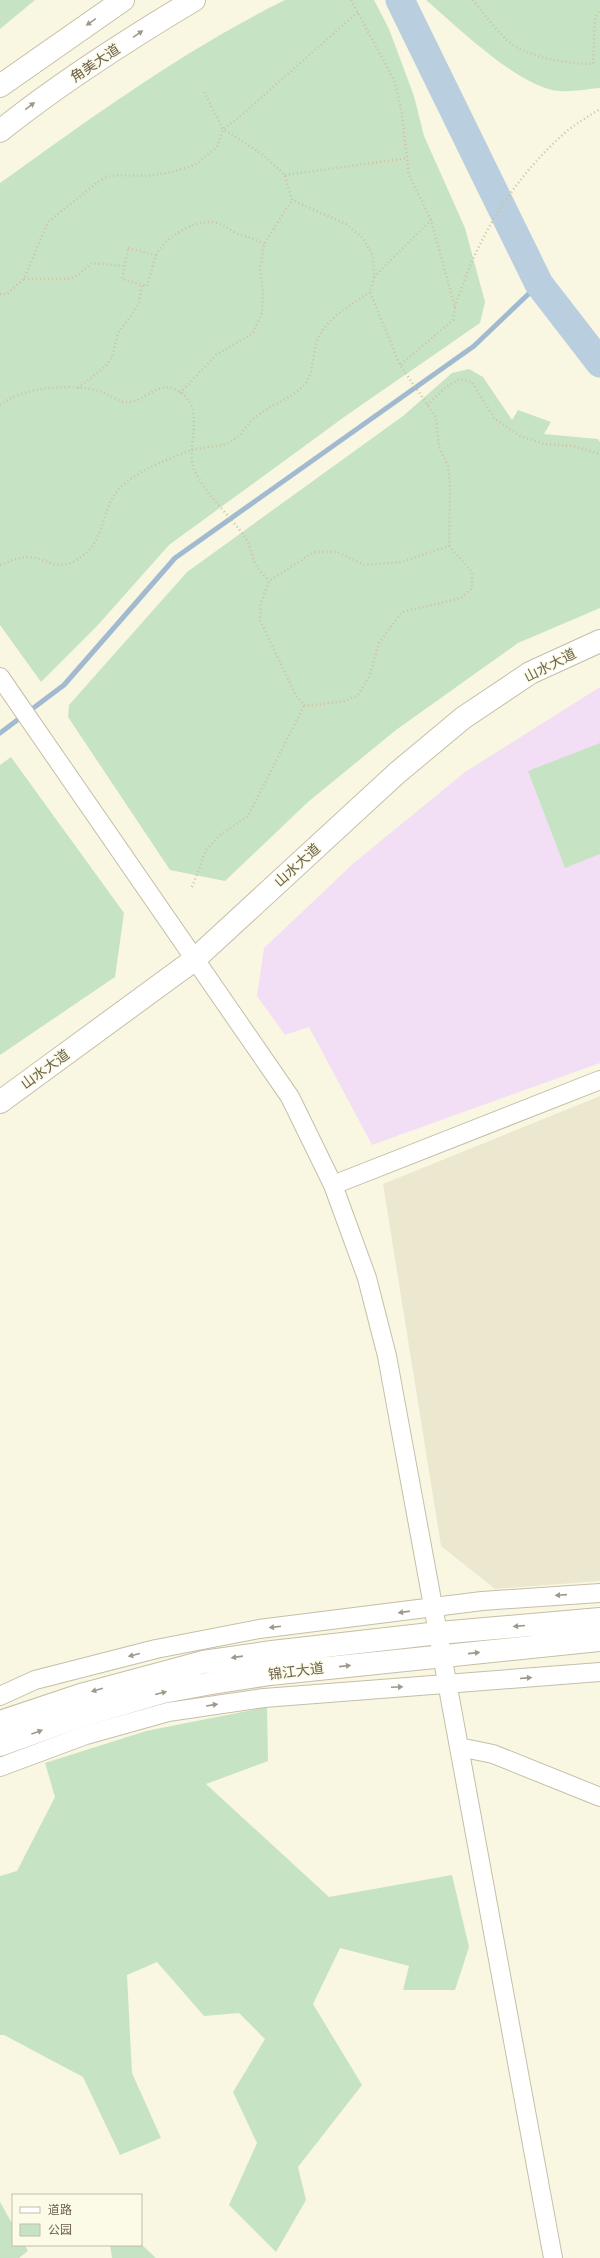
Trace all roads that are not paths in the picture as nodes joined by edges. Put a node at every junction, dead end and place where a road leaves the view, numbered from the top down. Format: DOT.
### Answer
graph roads {
  1 [pos="123,0"];
  2 [pos="194,0"];
  3 [pos="0,86"];
  4 [pos="0,131"];
  5 [pos="600,640"];
  6 [pos="0,677"];
  7 [pos="194,960"];
  8 [pos="600,1080"];
  9 [pos="0,1102"];
  10 [pos="333,1185"];
  11 [pos="600,1592"];
  12 [pos="434,1608"];
  13 [pos="600,1619"];
  14 [pos="439,1633"];
  15 [pos="600,1640"];
  16 [pos="443,1656"];
  17 [pos="600,1672"];
  18 [pos="449,1684"];
  19 [pos="0,1696"];
  20 [pos="0,1722"];
  21 [pos="0,1745"];
  22 [pos="460,1747"];
  23 [pos="0,1766"];
  24 [pos="600,1797"];
  25 [pos="553,2258"];
  1 -- 3 [label="street, one-way"];
  4 -- 2 [label="street, 角美大道, one-way"];
  5 -- 7 [label="street, 山水大道"];
  6 -- 7 [label="street"];
  7 -- 9 [label="street, 山水大道"];
  7 -- 10 [label="street"];
  8 -- 10 [label="street"];
  10 -- 12 [label="street"];
  11 -- 12 [label="street, one-way"];
  12 -- 14 [label="street"];
  12 -- 19 [label="street, one-way"];
  13 -- 14 [label="street, 锦江大道, one-way"];
  14 -- 16 [label="street"];
  14 -- 20 [label="street, 锦江大道, one-way"];
  16 -- 15 [label="street, 锦江大道, one-way"];
  16 -- 18 [label="street"];
  21 -- 16 [label="street, 锦江大道, one-way"];
  18 -- 17 [label="street, one-way"];
  18 -- 22 [label="street"];
  23 -- 18 [label="street, one-way"];
  22 -- 24 [label="street"];
  22 -- 25 [label="street"];
}
